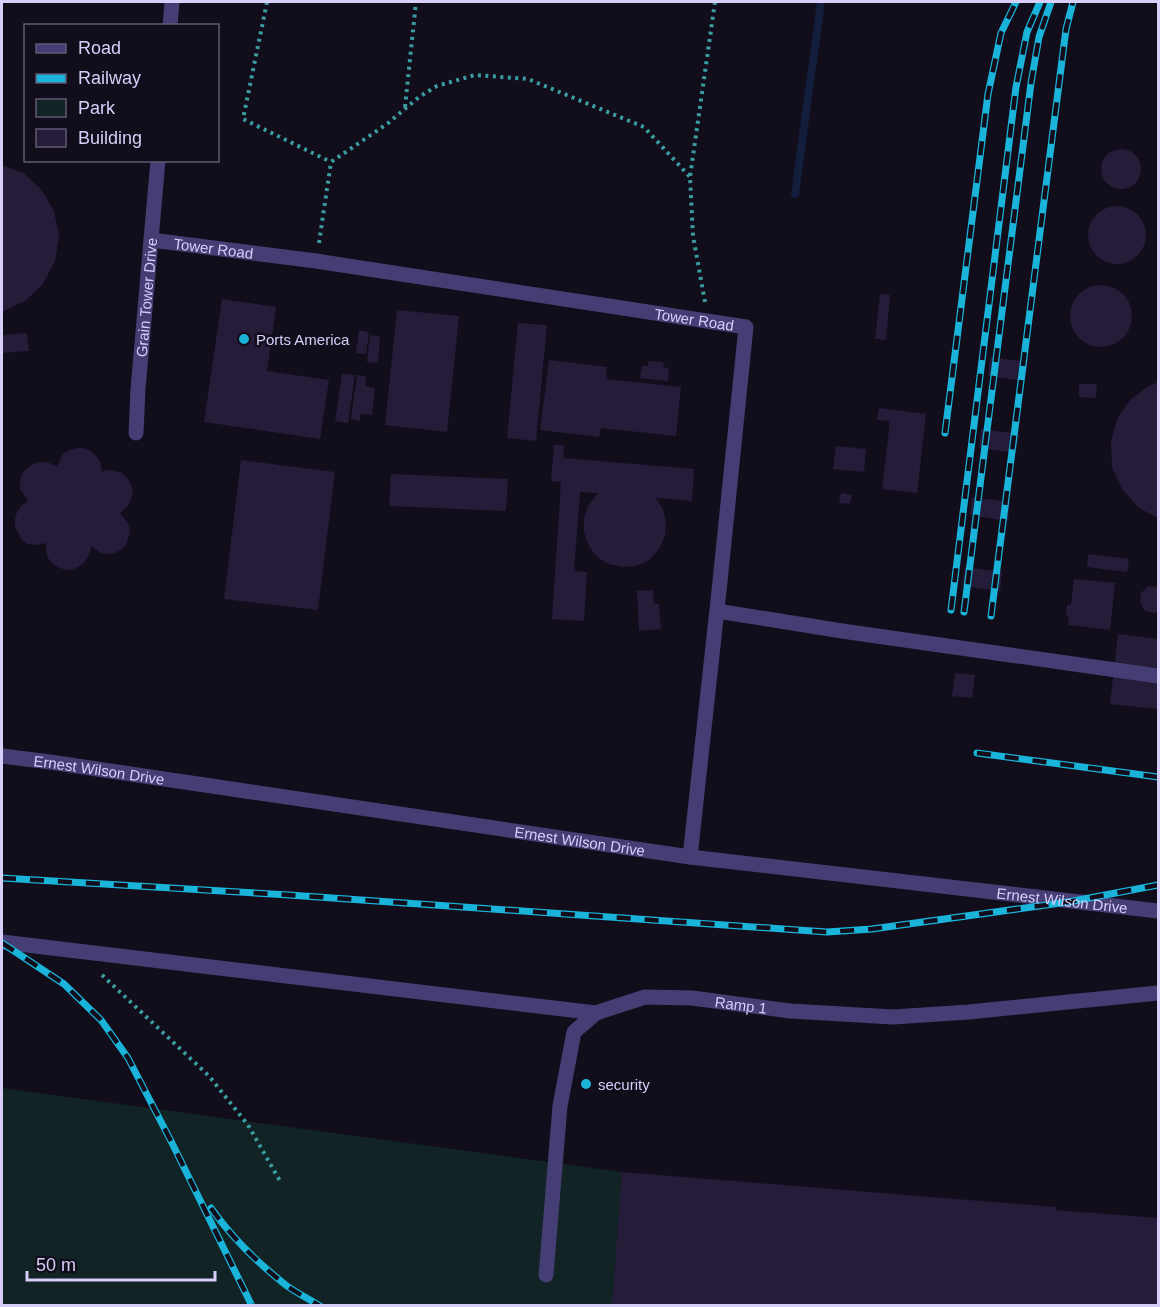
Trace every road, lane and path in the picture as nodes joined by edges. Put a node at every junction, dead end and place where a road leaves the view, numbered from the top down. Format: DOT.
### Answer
graph roads {
  1 [pos="172,2"];
  2 [pos="267,2"];
  3 [pos="416,2"];
  4 [pos="715,2"];
  5 [pos="170,24"];
  6 [pos="405,108"];
  7 [pos="158,162"];
  8 [pos="331,162"];
  9 [pos="690,177"];
  10 [pos="151,240"];
  11 [pos="316,261"];
  12 [pos="708,320"];
  13 [pos="136,434"];
  14 [pos="717,611"];
  15 [pos="1158,676"];
  16 [pos="2,756"];
  17 [pos="690,857"];
  18 [pos="1158,911"];
  19 [pos="2,942"];
  20 [pos="102,975"];
  21 [pos="1158,993"];
  22 [pos="597,1013"];
  23 [pos="280,1181"];
  24 [pos="546,1275"];
  1 -- 5 [label="lane"];
  2 -- 8 [label="path"];
  3 -- 6 [label="path"];
  4 -- 9 [label="path"];
  6 -- 8 [label="path"];
  6 -- 9 [label="path"];
  7 -- 10 [label="lane, Grain Tower Drive"];
  8 -- 11 [label="path"];
  9 -- 12 [label="path"];
  10 -- 11 [label="lane, Tower Road"];
  10 -- 13 [label="lane, Grain Tower Drive"];
  11 -- 12 [label="lane, Tower Road"];
  12 -- 14 [label="lane, Tower Road"];
  14 -- 15 [label="lane"];
  14 -- 17 [label="lane, Tower Road"];
  16 -- 17 [label="lane, Ernest Wilson Drive"];
  17 -- 18 [label="lane, Ernest Wilson Drive"];
  19 -- 22 [label="lane"];
  20 -- 23 [label="path"];
  21 -- 22 [label="lane, Ramp 1"];
  22 -- 24 [label="lane, Ramp 1"];
}
